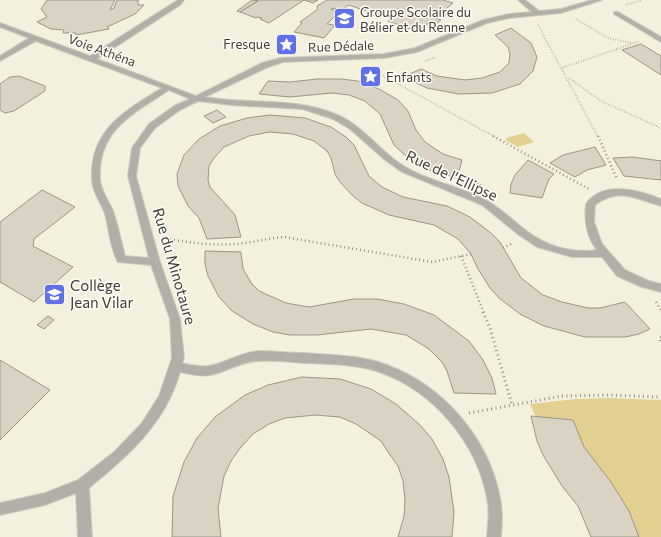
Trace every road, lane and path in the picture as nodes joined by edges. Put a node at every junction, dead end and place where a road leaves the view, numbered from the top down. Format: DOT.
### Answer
graph roads {
  1 [pos="181,0"];
  2 [pos="521,0"];
  3 [pos="599,0"];
  4 [pos="536,12"];
  5 [pos="616,13"];
  6 [pos="576,19"];
  7 [pos="0,25"];
  8 [pos="36,38"];
  9 [pos="658,38"];
  10 [pos="634,43"];
  11 [pos="0,59"];
  12 [pos="91,59"];
  13 [pos="373,68"];
  14 [pos="562,68"];
  15 [pos="567,77"];
  16 [pos="167,88"];
  17 [pos="196,98"];
  18 [pos="661,128"];
  19 [pos="622,192"];
  20 [pos="602,196"];
  21 [pos="661,203"];
  22 [pos="150,241"];
  23 [pos="605,253"];
  24 [pos="471,254"];
  25 [pos="461,256"];
  26 [pos="155,262"];
  27 [pos="661,288"];
  28 [pos="661,337"];
  29 [pos="661,343"];
  30 [pos="176,367"];
  31 [pos="661,397"];
  32 [pos="512,405"];
  33 [pos="452,416"];
  34 [pos="82,485"];
  35 [pos="0,509"];
  36 [pos="85,537"];
  37 [pos="494,537"];
  1 -- 12 [label="street"];
  2 -- 4 [label="street"];
  3 -- 4 [label="street, Rue Dédale"];
  4 -- 14 [label="path"];
  4 -- 17 [label="street, Rue Dédale"];
  5 -- 9 [label="street"];
  6 -- 10 [label="path"];
  7 -- 8 [label="street, Voie Athéna"];
  8 -- 11 [label="street"];
  8 -- 12 [label="street, Voie Athéna"];
  9 -- 10 [label="path"];
  10 -- 14 [label="path"];
  12 -- 16 [label="street, Voie Athéna"];
  13 -- 20 [label="path"];
  14 -- 15 [label="path"];
  15 -- 18 [label="path"];
  15 -- 19 [label="path"];
  16 -- 17 [label="street, Voie Athéna"];
  16 -- 26 [label="street"];
  17 -- 22 [label="street, Rue du Minotaure"];
  17 -- 23 [label="street, Rue de l'Ellipse"];
  19 -- 20 [label="street"];
  19 -- 21 [label="street"];
  20 -- 23 [label="street"];
  22 -- 25 [label="path"];
  22 -- 26 [label="street, Rue du Minotaure"];
  23 -- 27 [label="street"];
  24 -- 25 [label="path"];
  25 -- 32 [label="path"];
  26 -- 30 [label="street, Rue du Minotaure"];
  28 -- 29 [label="path"];
  30 -- 33 [label="street"];
  30 -- 34 [label="street, Rue du Minotaure"];
  31 -- 32 [label="path"];
  32 -- 33 [label="path"];
  33 -- 37 [label="street"];
  34 -- 35 [label="street, Rue du Minotaure"];
  34 -- 36 [label="street"];
}
